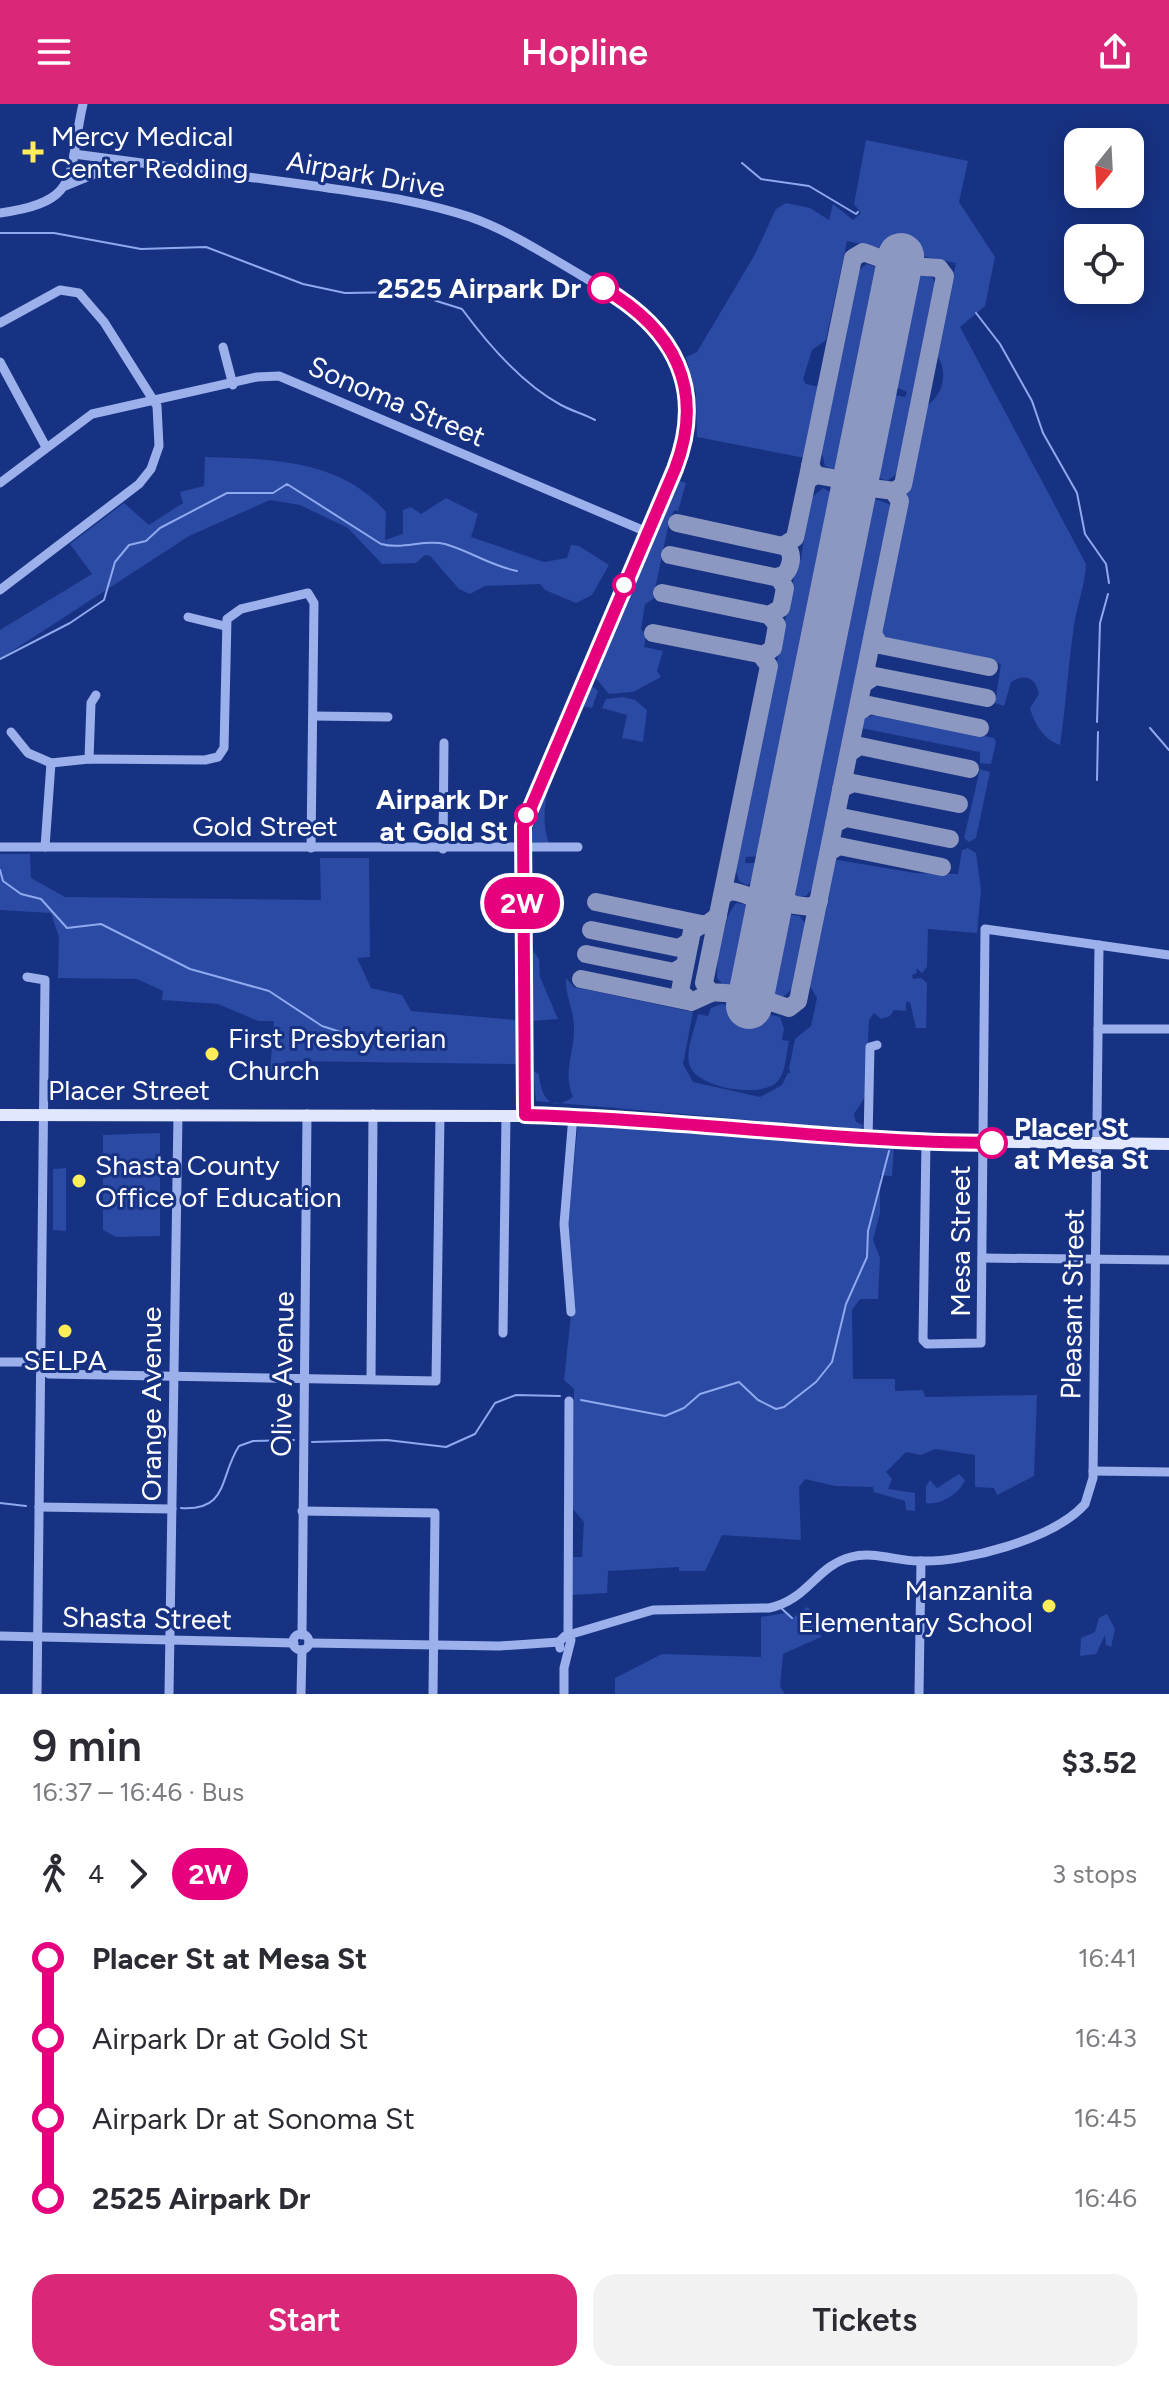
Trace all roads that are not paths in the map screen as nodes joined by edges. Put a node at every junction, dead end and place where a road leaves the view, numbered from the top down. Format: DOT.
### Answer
graph roads {
  1 [pos="83,104"];
  2 [pos="74,154"];
  3 [pos="127,161"];
  4 [pos="65,186"];
  5 [pos="0,213"];
  6 [pos="0,323"];
  7 [pos="223,347"];
  8 [pos="0,362"];
  9 [pos="233,385"];
  10 [pos="153,401"];
  11 [pos="46,447"];
  12 [pos="0,483"];
  13 [pos="647,532"];
  14 [pos="0,590"];
  15 [pos="188,617"];
  16 [pos="225,626"];
  17 [pos="96,695"];
  18 [pos="313,716"];
  19 [pos="388,717"];
  20 [pos="11,732"];
  21 [pos="444,743"];
  22 [pos="89,759"];
  23 [pos="51,763"];
  24 [pos="0,847"];
  25 [pos="45,847"];
  26 [pos="578,847"];
  27 [pos="311,848"];
  28 [pos="443,849"];
  29 [pos="521,849"];
  30 [pos="1099,945"];
  31 [pos="1169,955"];
  32 [pos="27,977"];
  33 [pos="1098,1029"];
  34 [pos="1169,1029"];
  35 [pos="877,1045"];
  36 [pos="178,1114"];
  37 [pos="307,1114"];
  38 [pos="373,1114"];
  39 [pos="0,1115"];
  40 [pos="44,1115"];
  41 [pos="525,1115"];
  42 [pos="440,1116"];
  43 [pos="506,1116"];
  44 [pos="573,1116"];
  45 [pos="868,1140"];
  46 [pos="926,1141"];
  47 [pos="983,1143"];
  48 [pos="1096,1144"];
  49 [pos="1169,1144"];
  50 [pos="982,1258"];
  51 [pos="1095,1258"];
  52 [pos="1169,1260"];
  53 [pos="571,1312"];
  54 [pos="503,1333"];
  55 [pos="0,1362"];
  56 [pos="41,1368"];
  57 [pos="172,1378"];
  58 [pos="305,1379"];
  59 [pos="371,1379"];
  60 [pos="569,1401"];
  61 [pos="1093,1471"];
  62 [pos="1169,1472"];
  63 [pos="39,1507"];
  64 [pos="172,1509"];
  65 [pos="302,1511"];
  66 [pos="921,1561"];
  67 [pos="0,1636"];
  68 [pos="38,1637"];
  69 [pos="170,1641"];
  70 [pos="302,1643"];
  71 [pos="433,1644"];
  72 [pos="563,1647"];
  73 [pos="37,1694"];
  74 [pos="169,1694"];
  75 [pos="301,1694"];
  76 [pos="433,1694"];
  77 [pos="564,1694"];
  78 [pos="919,1694"];
  1 -- 2 [label="street"];
  2 -- 3 [label="street, Airpark Drive"];
  2 -- 4 [label="street"];
  3 -- 4 [label="street"];
  3 -- 13 [label="street, Airpark Drive"];
  4 -- 5 [label="street"];
  6 -- 10 [label="street"];
  7 -- 9 [label="street"];
  8 -- 11 [label="street"];
  9 -- 10 [label="street, Sonoma Street"];
  9 -- 13 [label="street, Sonoma Street"];
  10 -- 11 [label="street, Sonoma Street"];
  10 -- 14 [label="street"];
  11 -- 12 [label="street, Sonoma Street"];
  13 -- 29 [label="street, Airpark Drive"];
  15 -- 16 [label="street"];
  16 -- 18 [label="street"];
  16 -- 22 [label="street"];
  17 -- 22 [label="street"];
  18 -- 19 [label="street"];
  18 -- 27 [label="street"];
  20 -- 23 [label="street"];
  21 -- 28 [label="street"];
  22 -- 23 [label="street"];
  23 -- 25 [label="street"];
  24 -- 25 [label="street, Gold Street"];
  25 -- 27 [label="street, Gold Street"];
  26 -- 29 [label="street, Gold Street"];
  27 -- 28 [label="street, Gold Street"];
  28 -- 29 [label="street, Gold Street"];
  29 -- 41 [label="street, Airpark Drive"];
  30 -- 31 [label="street"];
  30 -- 33 [label="street, Pleasant Street"];
  30 -- 47 [label="street, Mesa Street"];
  32 -- 40 [label="street"];
  33 -- 34 [label="street"];
  33 -- 48 [label="street, Pleasant Street"];
  35 -- 45 [label="street"];
  36 -- 37 [label="main road, Placer Street"];
  36 -- 40 [label="main road, Placer Street"];
  36 -- 57 [label="street, Orange Avenue"];
  37 -- 38 [label="main road, Placer Street"];
  37 -- 58 [label="street, Olive Avenue"];
  38 -- 42 [label="main road, Placer Street"];
  38 -- 59 [label="street"];
  39 -- 40 [label="main road, Placer Street"];
  40 -- 56 [label="street"];
  41 -- 43 [label="main road, Placer Street"];
  41 -- 44 [label="main road, Placer Street"];
  42 -- 43 [label="main road, Placer Street"];
  42 -- 59 [label="street"];
  43 -- 54 [label="street"];
  44 -- 45 [label="main road, Placer Street"];
  44 -- 53 [label="street"];
  45 -- 46 [label="main road, Placer Street"];
  46 -- 47 [label="main road, Placer Street"];
  46 -- 50 [label="street, Mesa Street"];
  47 -- 48 [label="main road, Placer Street"];
  47 -- 50 [label="street, Mesa Street"];
  48 -- 49 [label="main road, Placer Street"];
  48 -- 51 [label="street, Pleasant Street"];
  50 -- 51 [label="street"];
  51 -- 52 [label="street"];
  51 -- 61 [label="street, Pleasant Street"];
  55 -- 56 [label="street"];
  56 -- 57 [label="street"];
  56 -- 63 [label="street"];
  57 -- 58 [label="street"];
  57 -- 64 [label="street, Orange Avenue"];
  58 -- 59 [label="street"];
  58 -- 65 [label="street, Olive Avenue"];
  60 -- 72 [label="street"];
  61 -- 62 [label="street"];
  61 -- 66 [label="street, Shasta Street"];
  63 -- 64 [label="street"];
  63 -- 68 [label="street"];
  64 -- 69 [label="street, Orange Avenue"];
  65 -- 70 [label="street, Olive Avenue"];
  65 -- 71 [label="street"];
  66 -- 72 [label="street, Shasta Street"];
  66 -- 78 [label="street"];
  67 -- 68 [label="street, Shasta Street"];
  68 -- 69 [label="street, Shasta Street"];
  68 -- 73 [label="street"];
  69 -- 70 [label="street, Shasta Street"];
  69 -- 74 [label="street, Orange Avenue"];
  70 -- 71 [label="street, Shasta Street"];
  70 -- 75 [label="street, Olive Avenue"];
  71 -- 72 [label="street, Shasta Street"];
  71 -- 76 [label="street"];
  72 -- 77 [label="street"];
}
